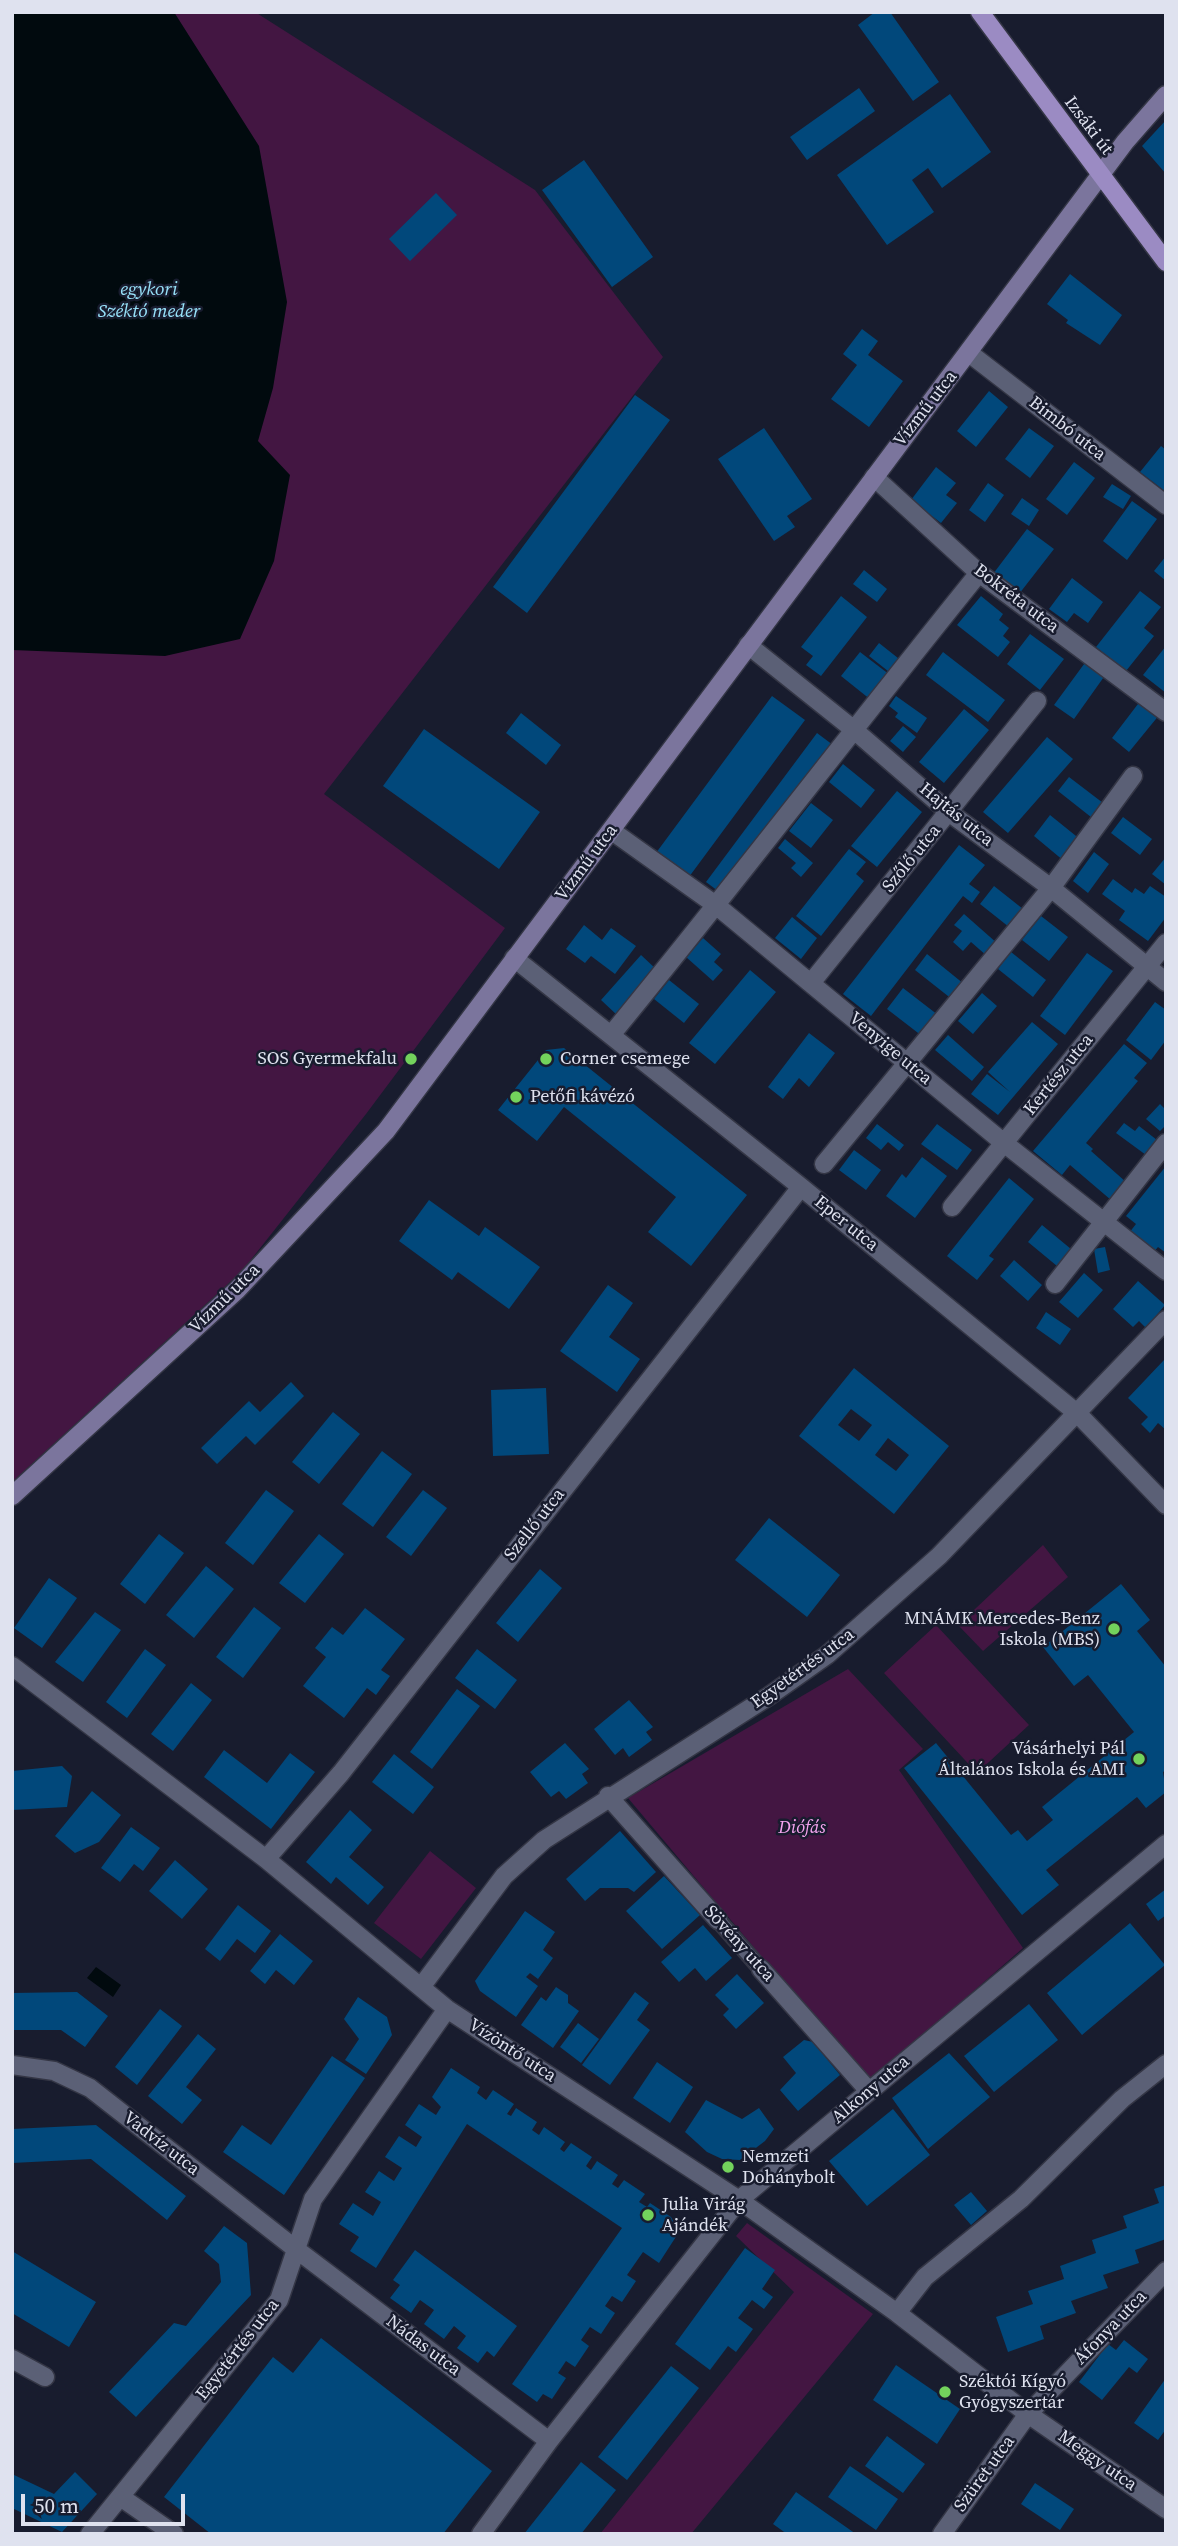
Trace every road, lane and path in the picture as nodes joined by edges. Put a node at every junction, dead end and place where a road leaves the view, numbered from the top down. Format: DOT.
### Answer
graph roads {
  1 [pos="980,12"];
  2 [pos="1166,95"];
  3 [pos="1101,177"];
  4 [pos="1166,262"];
  5 [pos="969,353"];
  6 [pos="874,477"];
  7 [pos="1166,505"];
  8 [pos="979,573"];
  9 [pos="748,645"];
  10 [pos="1037,701"];
  11 [pos="1166,712"];
  12 [pos="853,729"];
  13 [pos="1133,776"];
  14 [pos="950,813"];
  15 [pos="612,831"];
  16 [pos="1051,888"];
  17 [pos="717,906"];
  18 [pos="1166,943"];
  19 [pos="514,958"];
  20 [pos="1146,966"];
  21 [pos="811,982"];
  22 [pos="1166,982"];
  23 [pos="611,1035"];
  24 [pos="908,1064"];
  25 [pos="1004,1143"];
  26 [pos="1166,1143"];
  27 [pos="824,1164"];
  28 [pos="801,1187"];
  29 [pos="952,1207"];
  30 [pos="1102,1221"];
  31 [pos="1166,1270"];
  32 [pos="1055,1284"];
  33 [pos="1166,1320"];
  34 [pos="1078,1414"];
  35 [pos="12,1496"];
  36 [pos="1166,1504"];
  37 [pos="13,1667"];
  38 [pos="608,1796"];
  39 [pos="1166,1844"];
  40 [pos="265,1859"];
  41 [pos="718,1920"];
  42 [pos="761,1969"];
  43 [pos="421,1987"];
  44 [pos="447,2009"];
  45 [pos="1166,2064"];
  46 [pos="12,2065"];
  47 [pos="869,2091"];
  48 [pos="739,2200"];
  49 [pos="296,2250"];
  50 [pos="1166,2272"];
  51 [pos="897,2313"];
  52 [pos="12,2359"];
  53 [pos="45,2376"];
  54 [pos="1028,2414"];
  55 [pos="549,2441"];
  56 [pos="122,2498"];
  57 [pos="1166,2509"];
  58 [pos="90,2534"];
  59 [pos="174,2534"];
  60 [pos="481,2534"];
  61 [pos="942,2534"];
  1 -- 3 [label="main road, Izsáki út"];
  2 -- 3 [label="main road, Vízmű utca"];
  3 -- 4 [label="main road, Izsáki út"];
  3 -- 5 [label="main road, Vízmű utca"];
  5 -- 6 [label="main road, Vízmű utca"];
  5 -- 7 [label="street, Bimbó utca"];
  6 -- 8 [label="street, Bokréta utca"];
  6 -- 9 [label="main road, Vízmű utca"];
  8 -- 11 [label="street, Bokréta utca"];
  8 -- 12 [label="street"];
  9 -- 12 [label="street, Hajtás utca"];
  9 -- 15 [label="main road, Vízmű utca"];
  10 -- 14 [label="street, Szőlő utca"];
  12 -- 14 [label="street, Hajtás utca"];
  12 -- 17 [label="street"];
  13 -- 16 [label="street"];
  14 -- 16 [label="street, Hajtás utca"];
  14 -- 21 [label="street, Szőlő utca"];
  15 -- 17 [label="street, Venyige utca"];
  15 -- 19 [label="main road, Vízmű utca"];
  16 -- 20 [label="street, Hajtás utca"];
  16 -- 24 [label="street"];
  17 -- 21 [label="street, Venyige utca"];
  17 -- 23 [label="street"];
  18 -- 20 [label="street, Kertész utca"];
  19 -- 23 [label="street, Eper utca"];
  19 -- 35 [label="main road, Vízmű utca"];
  20 -- 22 [label="street, Hajtás utca"];
  20 -- 25 [label="street, Kertész utca"];
  21 -- 24 [label="street, Venyige utca"];
  23 -- 28 [label="street, Eper utca"];
  24 -- 25 [label="street, Venyige utca"];
  24 -- 27 [label="street"];
  25 -- 29 [label="street, Kertész utca"];
  25 -- 30 [label="street, Venyige utca"];
  26 -- 30 [label="street"];
  28 -- 34 [label="street, Eper utca"];
  28 -- 40 [label="street, Szellő utca"];
  30 -- 31 [label="street, Venyige utca"];
  30 -- 32 [label="street"];
  33 -- 34 [label="street, Egyetértés utca"];
  34 -- 36 [label="street, Eper utca"];
  34 -- 38 [label="street, Egyetértés utca"];
  37 -- 40 [label="street, Vízöntő utca"];
  38 -- 41 [label="street, Sövény utca"];
  38 -- 43 [label="street, Egyetértés utca"];
  39 -- 47 [label="street, Alkony utca"];
  40 -- 43 [label="street, Vízöntő utca"];
  41 -- 42 [label="street, Sövény utca"];
  42 -- 47 [label="street, Sövény utca"];
  43 -- 44 [label="street, Vízöntő utca"];
  44 -- 48 [label="street, Vízöntő utca"];
  44 -- 49 [label="street, Egyetértés utca"];
  45 -- 51 [label="street"];
  46 -- 49 [label="street, Vadvíz utca"];
  47 -- 48 [label="street, Alkony utca"];
  48 -- 51 [label="street, Vízöntő utca"];
  48 -- 55 [label="street, Alkony utca"];
  49 -- 55 [label="street, Nádas utca"];
  49 -- 56 [label="street, Egyetértés utca"];
  50 -- 54 [label="street, Áfonya utca"];
  51 -- 54 [label="street, Vízöntő utca"];
  52 -- 53 [label="street"];
  54 -- 57 [label="street, Meggy utca"];
  54 -- 61 [label="street, Szüret utca"];
  55 -- 60 [label="street, Alkony utca"];
  56 -- 58 [label="street, Egyetértés utca"];
  56 -- 59 [label="street"];
}
